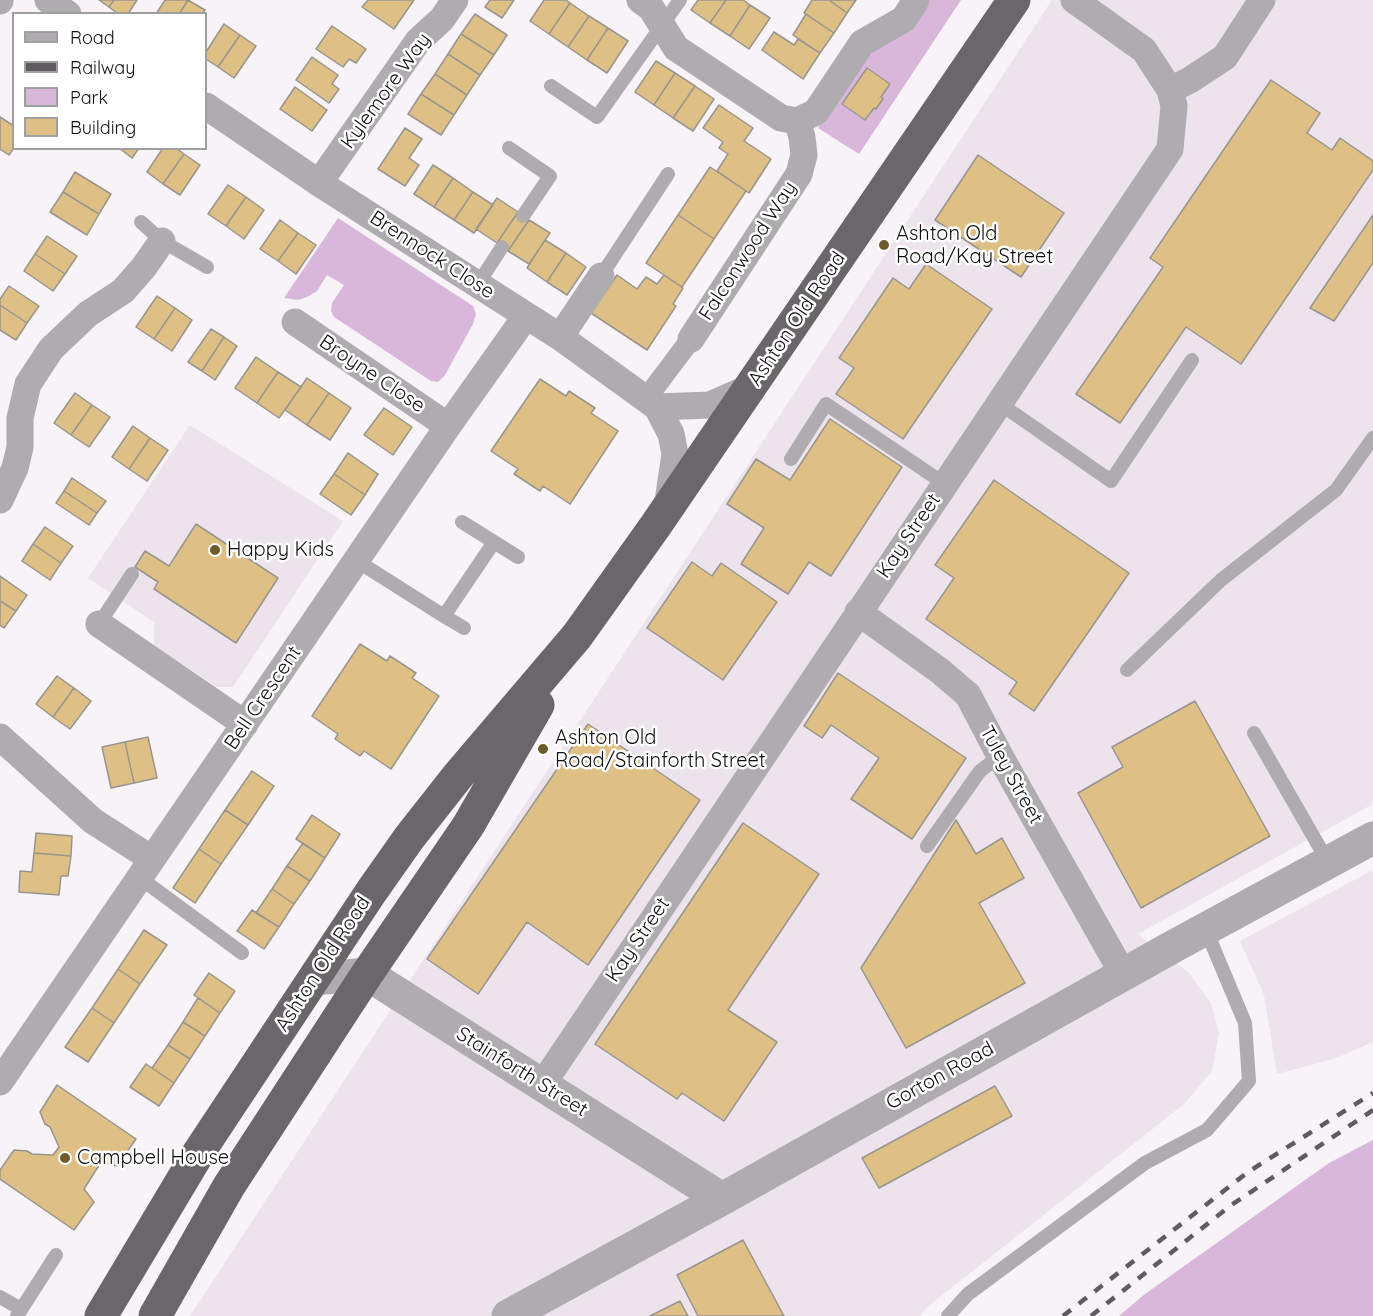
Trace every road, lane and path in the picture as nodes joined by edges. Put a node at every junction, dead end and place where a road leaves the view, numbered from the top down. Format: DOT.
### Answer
graph roads {
  1 [pos="48,0"];
  2 [pos="455,0"];
  3 [pos="640,0"];
  4 [pos="680,0"];
  5 [pos="916,0"];
  6 [pos="1014,0"];
  7 [pos="1074,0"];
  8 [pos="1262,0"];
  9 [pos="65,12"];
  10 [pos="661,25"];
  11 [pos="551,86"];
  12 [pos="1170,90"];
  13 [pos="207,107"];
  14 [pos="797,121"];
  15 [pos="509,148"];
  16 [pos="668,174"];
  17 [pos="320,183"];
  18 [pos="523,216"];
  19 [pos="141,222"];
  20 [pos="162,241"];
  21 [pos="502,247"];
  22 [pos="207,267"];
  23 [pos="601,276"];
  24 [pos="478,284"];
  25 [pos="526,316"];
  26 [pos="295,322"];
  27 [pos="560,337"];
  28 [pos="691,339"];
  29 [pos="1192,360"];
  30 [pos="749,388"];
  31 [pos="651,403"];
  32 [pos="999,403"];
  33 [pos="448,426"];
  34 [pos="1373,438"];
  35 [pos="791,459"];
  36 [pos="945,483"];
  37 [pos="0,500"];
  38 [pos="666,509"];
  39 [pos="462,522"];
  40 [pos="494,542"];
  41 [pos="518,557"];
  42 [pos="357,561"];
  43 [pos="132,574"];
  44 [pos="858,612"];
  45 [pos="444,616"];
  46 [pos="99,624"];
  47 [pos="464,628"];
  48 [pos="577,636"];
  49 [pos="1127,670"];
  50 [pos="245,724"];
  51 [pos="1254,733"];
  52 [pos="0,737"];
  53 [pos="1000,756"];
  54 [pos="1373,837"];
  55 [pos="927,846"];
  56 [pos="1328,862"];
  57 [pos="146,869"];
  58 [pos="1205,929"];
  59 [pos="242,953"];
  60 [pos="367,974"];
  61 [pos="1123,974"];
  62 [pos="314,979"];
  63 [pos="3,1070"];
  64 [pos="542,1084"];
  65 [pos="722,1199"];
  66 [pos="56,1255"];
  67 [pos="0,1297"];
  68 [pos="19,1312"];
  69 [pos="111,1313"];
  70 [pos="155,1316"];
  71 [pos="508,1316"];
  72 [pos="948,1316"];
  1 -- 9 [label="street"];
  2 -- 17 [label="street, Kylemore Way"];
  3 -- 10 [label="street"];
  4 -- 10 [label="lane"];
  5 -- 14 [label="street"];
  6 -- 30 [label="highway, Ashton Old Road"];
  7 -- 12 [label="street, Kay Street"];
  8 -- 12 [label="street"];
  10 -- 11 [label="lane"];
  10 -- 14 [label="street"];
  12 -- 32 [label="street, Kay Street"];
  13 -- 17 [label="street, Brennock Close"];
  14 -- 28 [label="street, Falconwood Way"];
  15 -- 18 [label="lane"];
  16 -- 23 [label="lane"];
  17 -- 24 [label="street, Brennock Close"];
  19 -- 20 [label="lane"];
  20 -- 22 [label="lane"];
  20 -- 37 [label="street"];
  21 -- 24 [label="lane"];
  23 -- 27 [label="street"];
  24 -- 25 [label="street, Brennock Close"];
  25 -- 27 [label="street, Brennock Close"];
  25 -- 33 [label="street, Bell Crescent"];
  26 -- 33 [label="street, Broyne Close"];
  27 -- 31 [label="street, Brennock Close"];
  28 -- 31 [label="street"];
  29 -- 32 [label="lane"];
  30 -- 31 [label="street"];
  30 -- 38 [label="highway, Ashton Old Road"];
  31 -- 38 [label="street, Brennock Close"];
  32 -- 36 [label="street, Kay Street"];
  33 -- 42 [label="street, Bell Crescent"];
  34 -- 49 [label="lane"];
  35 -- 36 [label="lane"];
  36 -- 44 [label="street, Kay Street"];
  38 -- 48 [label="highway, Ashton Old Road"];
  39 -- 40 [label="lane"];
  40 -- 41 [label="lane"];
  40 -- 45 [label="lane"];
  42 -- 45 [label="lane"];
  42 -- 50 [label="street, Bell Crescent"];
  43 -- 46 [label="lane"];
  44 -- 53 [label="street, Tuley Street"];
  44 -- 64 [label="street, Kay Street"];
  45 -- 47 [label="lane"];
  46 -- 50 [label="street"];
  48 -- 60 [label="highway, Ashton Old Road"];
  48 -- 62 [label="highway, Ashton Old Road"];
  50 -- 57 [label="street, Bell Crescent"];
  51 -- 56 [label="lane"];
  52 -- 57 [label="street"];
  53 -- 55 [label="lane"];
  53 -- 61 [label="street, Tuley Street"];
  54 -- 56 [label="street, Gorton Road"];
  56 -- 58 [label="street, Gorton Road"];
  57 -- 59 [label="lane"];
  57 -- 63 [label="street, Bell Crescent"];
  58 -- 61 [label="street, Gorton Road"];
  58 -- 72 [label="lane"];
  60 -- 62 [label="street"];
  60 -- 64 [label="street, Stainforth Street"];
  60 -- 70 [label="highway, Ashton Old Road"];
  61 -- 65 [label="street, Gorton Road"];
  62 -- 69 [label="highway, Ashton Old Road"];
  64 -- 65 [label="street, Stainforth Street"];
  65 -- 71 [label="street, Gorton Road"];
  66 -- 68 [label="lane"];
  67 -- 68 [label="lane"];
}
